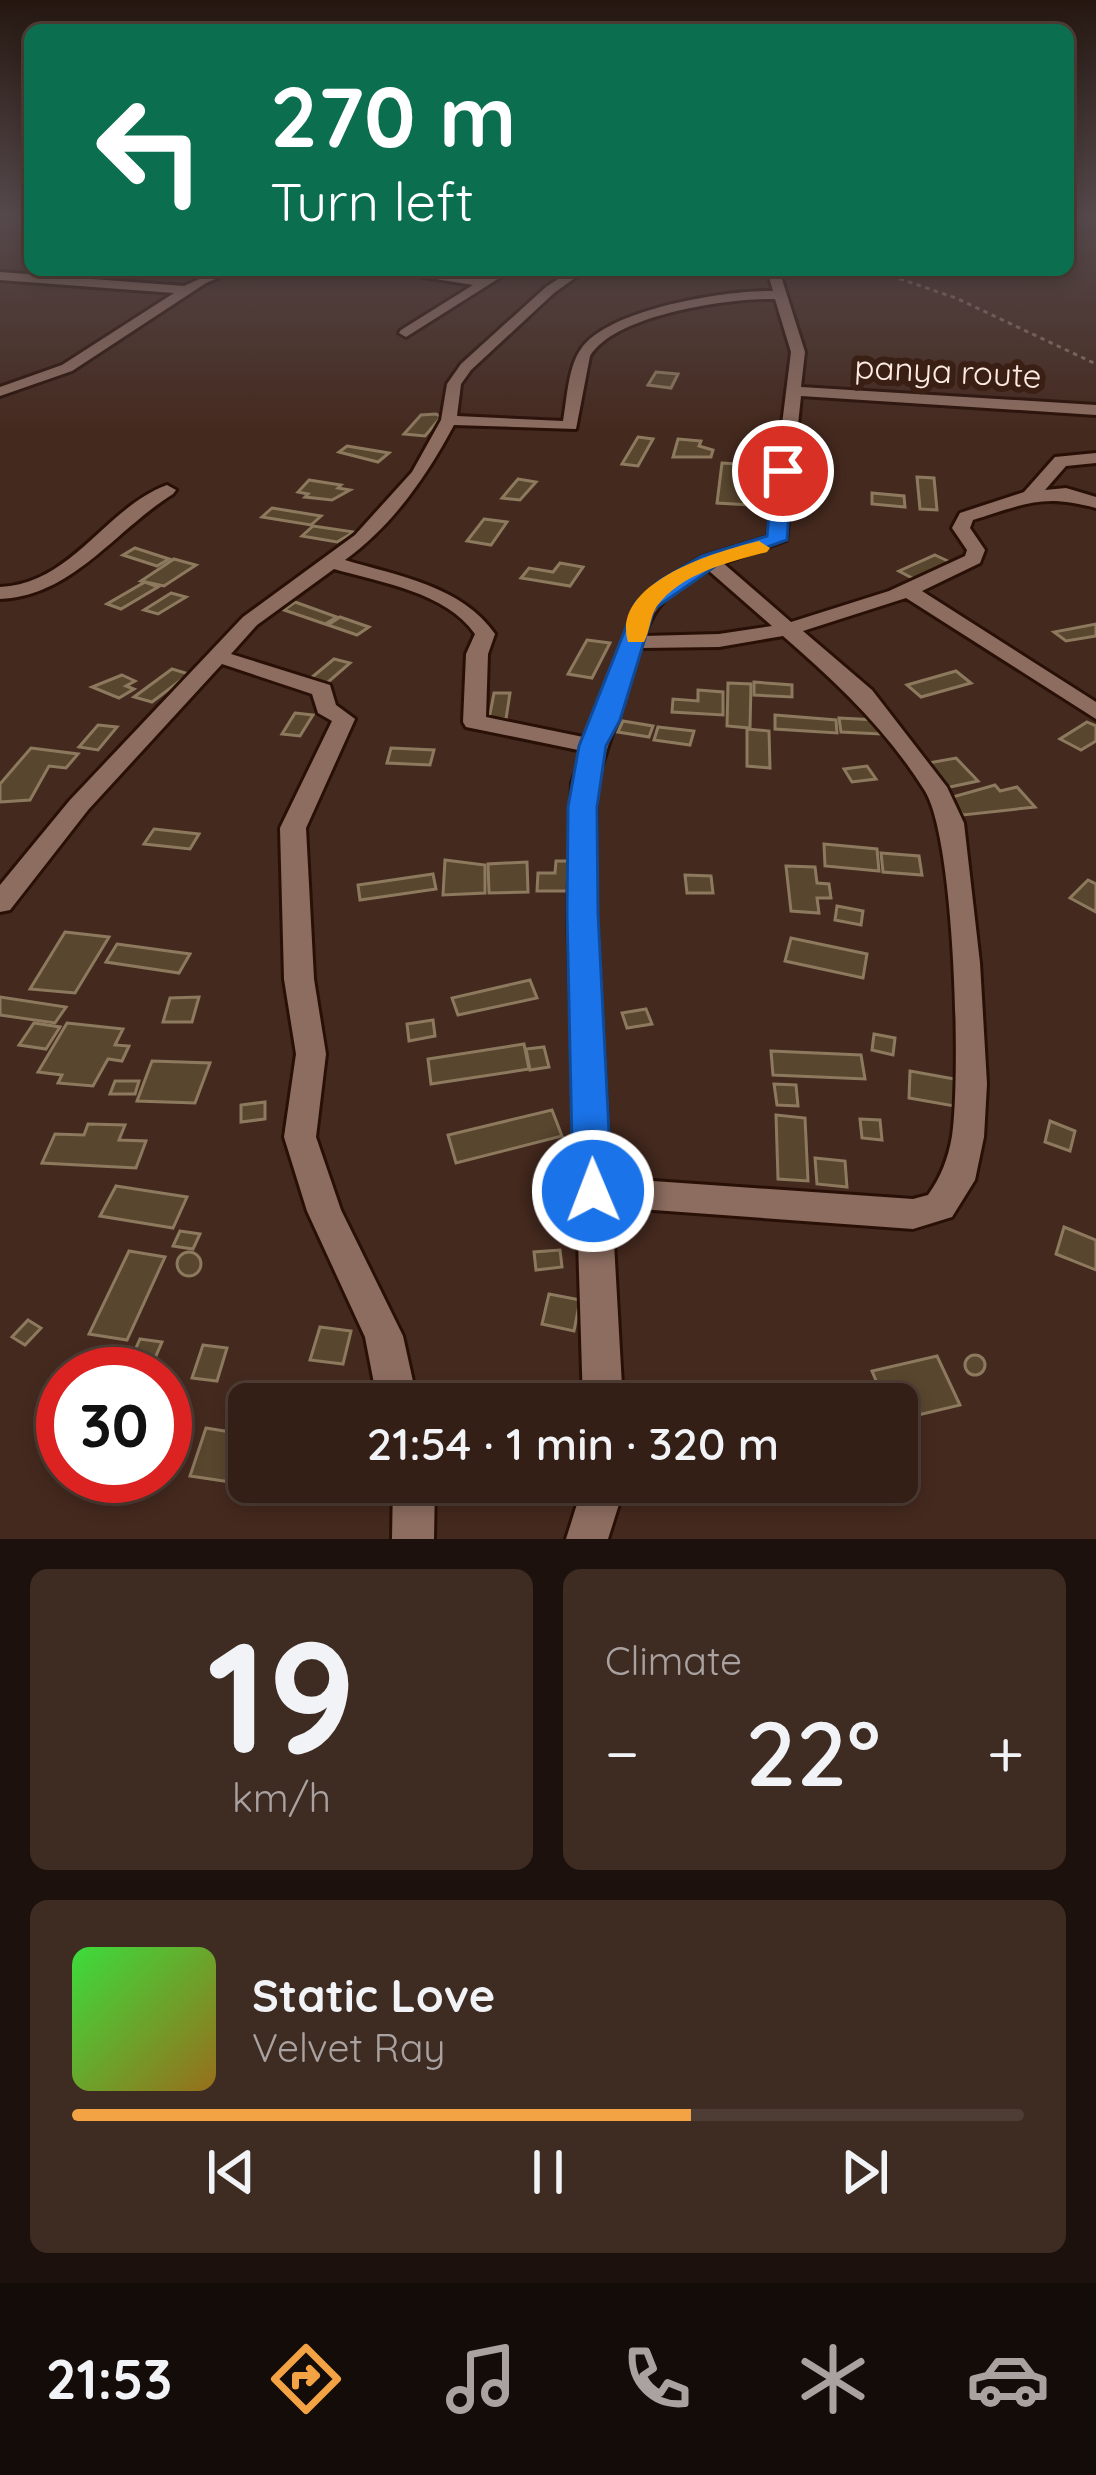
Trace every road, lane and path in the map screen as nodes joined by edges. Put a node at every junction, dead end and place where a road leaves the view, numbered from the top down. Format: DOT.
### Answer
graph roads {
  1 [pos="173,289"];
  2 [pos="474,289"];
  3 [pos="552,289"];
  4 [pos="778,289"];
  5 [pos="929,289"];
  6 [pos="191,290"];
  7 [pos="779,295"];
  8 [pos="406,334"];
  9 [pos="1096,364"];
  10 [pos="5,386"];
  11 [pos="796,391"];
  12 [pos="1096,410"];
  13 [pos="449,420"];
  14 [pos="1096,458"];
  15 [pos="167,490"];
  16 [pos="1030,496"];
  17 [pos="1096,503"];
  18 [pos="710,561"];
  19 [pos="331,562"];
  20 [pos="904,590"];
  21 [pos="0,593"];
  22 [pos="784,630"];
  23 [pos="634,642"];
  24 [pos="217,656"];
  25 [pos="1096,712"];
  26 [pos="592,746"];
  27 [pos="0,903"];
  28 [pos="593,1191"];
  29 [pos="394,1383"];
  30 [pos="602,1383"];
  31 [pos="414,1503"];
  32 [pos="598,1503"];
  33 [pos="413,1539"];
  34 [pos="587,1539"];
  1 -- 6 [label="street"];
  2 -- 8 [label="street"];
  3 -- 13 [label="street"];
  4 -- 7 [label="street"];
  5 -- 9 [label="path"];
  6 -- 10 [label="street"];
  7 -- 11 [label="street"];
  7 -- 13 [label="street"];
  11 -- 12 [label="street, panya route"];
  11 -- 18 [label="street"];
  13 -- 19 [label="street"];
  14 -- 16 [label="street"];
  15 -- 21 [label="street"];
  16 -- 17 [label="street"];
  16 -- 20 [label="street"];
  18 -- 22 [label="street"];
  18 -- 23 [label="street"];
  19 -- 24 [label="street"];
  19 -- 26 [label="street"];
  20 -- 22 [label="street"];
  20 -- 25 [label="street"];
  22 -- 23 [label="street"];
  22 -- 28 [label="street"];
  23 -- 26 [label="street"];
  24 -- 27 [label="street"];
  24 -- 29 [label="street"];
  26 -- 28 [label="street"];
  28 -- 30 [label="street"];
  31 -- 33 [label="street"];
  32 -- 34 [label="street"];
}
